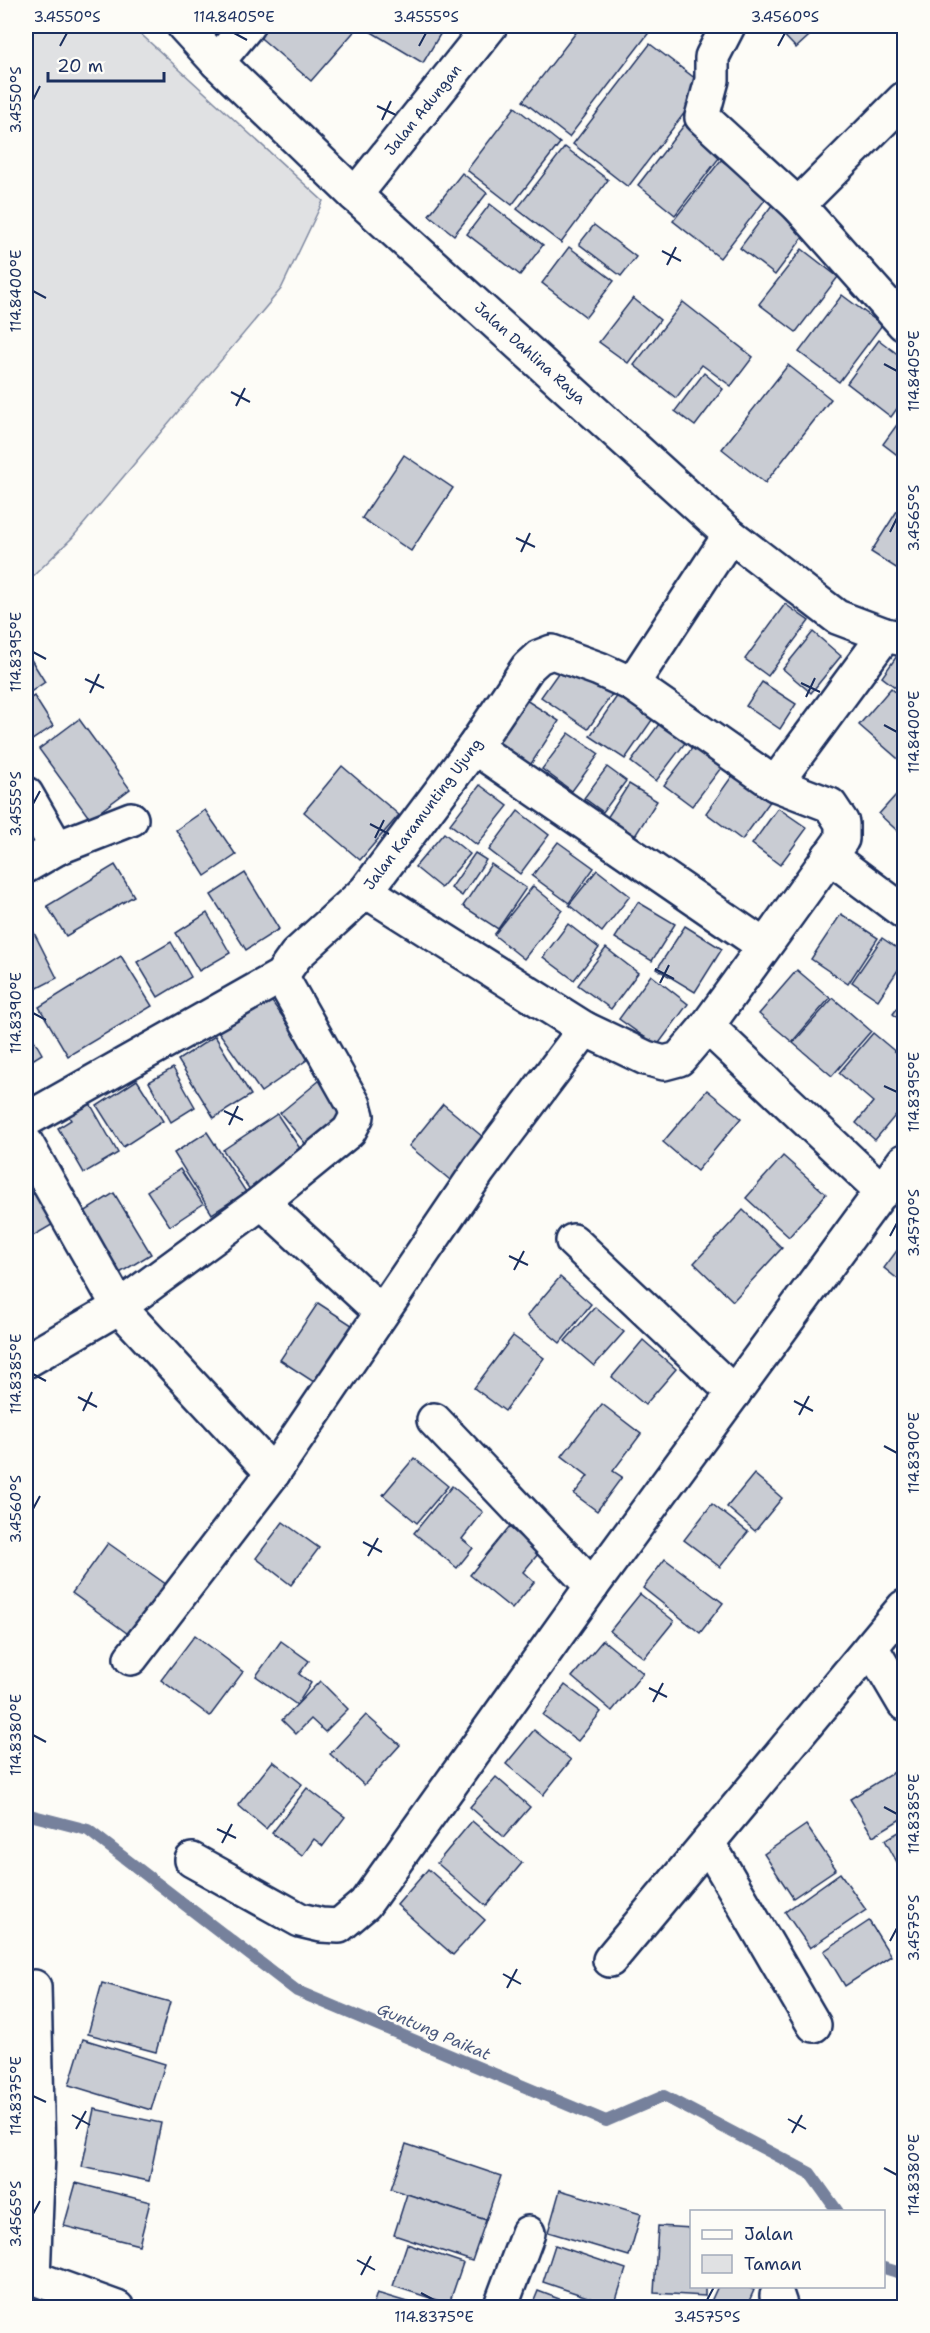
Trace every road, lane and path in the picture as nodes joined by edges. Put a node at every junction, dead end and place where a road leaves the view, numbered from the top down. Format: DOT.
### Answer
graph roads {
  1 [pos="184,26"];
  2 [pos="247,26"];
  3 [pos="490,26"];
  4 [pos="728,26"];
  5 [pos="217,62"];
  6 [pos="904,99"];
  7 [pos="355,195"];
  8 [pos="798,205"];
  9 [pos="904,324"];
  10 [pos="730,536"];
  11 [pos="895,637"];
  12 [pos="632,684"];
  13 [pos="474,747"];
  14 [pos="775,784"];
  15 [pos="26,794"];
  16 [pos="131,819"];
  17 [pos="57,848"];
  18 [pos="829,856"];
  19 [pos="26,866"];
  20 [pos="366,891"];
  21 [pos="904,912"];
  22 [pos="764,946"];
  23 [pos="281,976"];
  24 [pos="707,1026"];
  25 [pos="585,1029"];
  26 [pos="26,1120"];
  27 [pos="26,1143"];
  28 [pos="904,1161"];
  29 [pos="883,1192"];
  30 [pos="262,1202"];
  31 [pos="573,1241"];
  32 [pos="119,1307"];
  33 [pos="381,1312"];
  34 [pos="26,1361"];
  35 [pos="734,1393"];
  36 [pos="434,1420"];
  37 [pos="273,1473"];
  38 [pos="592,1586"];
  39 [pos="904,1607"];
  40 [pos="872,1647"];
  41 [pos="131,1658"];
  42 [pos="904,1703"];
  43 [pos="708,1843"];
  44 [pos="192,1860"];
  45 [pos="610,1960"];
  46 [pos="34,1987"];
  47 [pos="814,2025"];
  48 [pos="528,2233"];
  49 [pos="29,2276"];
  50 [pos="117,2307"];
  51 [pos="500,2307"];
  1 -- 5 [label="street, Jalan Dahlina Raya"];
  2 -- 5 [label="street"];
  3 -- 7 [label="street, Jalan Adungan"];
  4 -- 8 [label="street"];
  5 -- 7 [label="street, Jalan Dahlina Raya"];
  6 -- 8 [label="street"];
  7 -- 10 [label="street, Jalan Dahlina Raya"];
  8 -- 9 [label="street"];
  10 -- 11 [label="street, Jalan Dahlina Raya"];
  10 -- 12 [label="street"];
  11 -- 14 [label="street"];
  12 -- 13 [label="street, Jalan Karamunting Ujung"];
  12 -- 14 [label="street, Jalan Karamunting Ujung"];
  13 -- 20 [label="street, Jalan Karamunting Ujung"];
  13 -- 22 [label="street"];
  14 -- 18 [label="street, Jalan Karamunting Ujung"];
  15 -- 17 [label="street"];
  16 -- 17 [label="street"];
  17 -- 19 [label="street"];
  18 -- 21 [label="street"];
  18 -- 22 [label="street, Jalan Karamunting Ujung"];
  20 -- 23 [label="street, Jalan Karamunting Ujung"];
  20 -- 25 [label="street, Jalan Karamunting Ujung"];
  22 -- 24 [label="street, Jalan Karamunting Ujung"];
  23 -- 26 [label="street, Jalan Karamunting Ujung"];
  23 -- 30 [label="street"];
  24 -- 25 [label="street, Jalan Karamunting Ujung"];
  24 -- 29 [label="street"];
  25 -- 33 [label="street"];
  27 -- 32 [label="street"];
  28 -- 29 [label="street"];
  29 -- 35 [label="street"];
  30 -- 32 [label="street"];
  30 -- 33 [label="street"];
  31 -- 35 [label="street"];
  32 -- 34 [label="street"];
  32 -- 37 [label="street"];
  33 -- 37 [label="street"];
  35 -- 38 [label="street"];
  36 -- 38 [label="street"];
  37 -- 41 [label="street"];
  38 -- 44 [label="street"];
  39 -- 40 [label="street"];
  40 -- 42 [label="street"];
  40 -- 43 [label="street"];
  43 -- 45 [label="street"];
  43 -- 47 [label="street"];
  46 -- 49 [label="street"];
  48 -- 51 [label="street"];
  49 -- 50 [label="street"];
}
